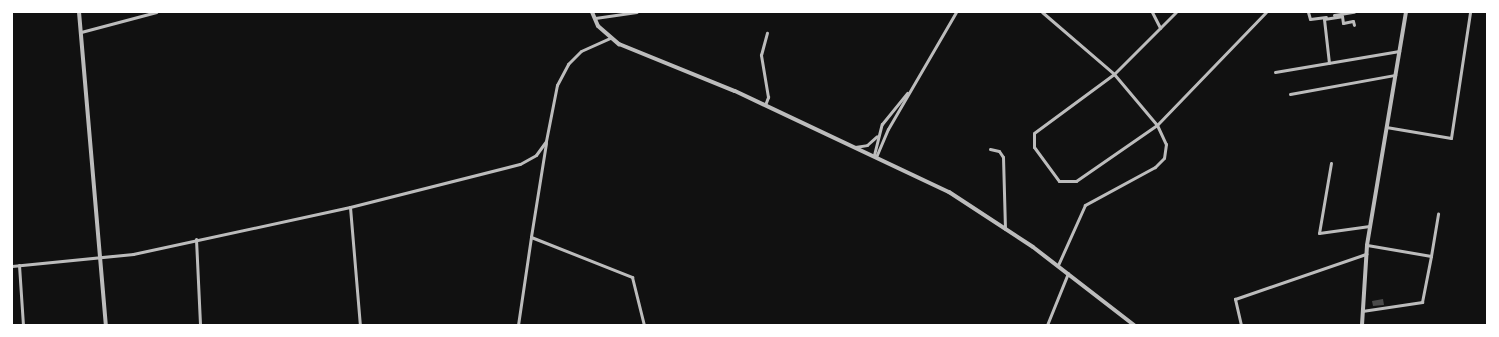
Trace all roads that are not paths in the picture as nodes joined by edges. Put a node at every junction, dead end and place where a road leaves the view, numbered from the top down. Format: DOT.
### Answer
graph roads {
  1 [pos="79,12"];
  2 [pos="156,12"];
  3 [pos="592,12"];
  4 [pos="637,12"];
  5 [pos="956,12"];
  6 [pos="1042,12"];
  7 [pos="1152,12"];
  8 [pos="1176,12"];
  9 [pos="1266,12"];
  10 [pos="1308,12"];
  11 [pos="1354,12"];
  12 [pos="1406,12"];
  13 [pos="1470,12"];
  14 [pos="594,18"];
  15 [pos="1354,25"];
  16 [pos="1160,28"];
  17 [pos="80,32"];
  18 [pos="767,33"];
  19 [pos="610,38"];
  20 [pos="1399,51"];
  21 [pos="1330,63"];
  22 [pos="1275,72"];
  23 [pos="1114,74"];
  24 [pos="1395,76"];
  25 [pos="909,90"];
  26 [pos="1290,94"];
  27 [pos="765,105"];
  28 [pos="1156,125"];
  29 [pos="1386,127"];
  30 [pos="878,135"];
  31 [pos="546,142"];
  32 [pos="855,147"];
  33 [pos="990,149"];
  34 [pos="875,156"];
  35 [pos="1331,163"];
  36 [pos="350,207"];
  37 [pos="1438,214"];
  38 [pos="1370,226"];
  39 [pos="1005,228"];
  40 [pos="531,237"];
  41 [pos="196,239"];
  42 [pos="1367,245"];
  43 [pos="1366,254"];
  44 [pos="1430,256"];
  45 [pos="101,259"];
  46 [pos="19,265"];
  47 [pos="1058,265"];
  48 [pos="12,266"];
  49 [pos="1068,273"];
  50 [pos="1362,311"];
  51 [pos="23,325"];
  52 [pos="106,325"];
  53 [pos="200,325"];
  54 [pos="360,325"];
  55 [pos="518,325"];
  56 [pos="644,325"];
  57 [pos="1047,325"];
  58 [pos="1134,325"];
  59 [pos="1241,325"];
  60 [pos="1362,325"];
  1 -- 17 [label="street"];
  2 -- 17 [label="street"];
  3 -- 14 [label="street"];
  4 -- 14 [label="street"];
  5 -- 25 [label="street"];
  6 -- 23 [label="street"];
  7 -- 16 [label="street"];
  8 -- 16 [label="street"];
  9 -- 28 [label="street"];
  10 -- 11 [label="street"];
  12 -- 20 [label="street"];
  13 -- 29 [label="street"];
  14 -- 19 [label="street"];
  15 -- 21 [label="street"];
  16 -- 23 [label="street"];
  17 -- 45 [label="street"];
  18 -- 27 [label="street"];
  19 -- 27 [label="street"];
  19 -- 31 [label="street"];
  20 -- 21 [label="street"];
  20 -- 24 [label="street"];
  21 -- 22 [label="street"];
  23 -- 28 [label="street"];
  23 -- 28 [label="street"];
  24 -- 26 [label="street"];
  24 -- 29 [label="street"];
  25 -- 30 [label="street"];
  25 -- 34 [label="street"];
  27 -- 32 [label="street"];
  28 -- 47 [label="street"];
  29 -- 38 [label="street"];
  30 -- 32 [label="street"];
  30 -- 34 [label="street"];
  31 -- 36 [label="street"];
  31 -- 40 [label="street"];
  32 -- 34 [label="street"];
  33 -- 39 [label="street"];
  34 -- 39 [label="street"];
  35 -- 38 [label="street"];
  36 -- 41 [label="street"];
  36 -- 54 [label="street"];
  37 -- 44 [label="street"];
  38 -- 42 [label="street"];
  39 -- 47 [label="street"];
  40 -- 55 [label="street"];
  40 -- 56 [label="street"];
  41 -- 45 [label="street"];
  41 -- 53 [label="street"];
  42 -- 43 [label="street"];
  42 -- 44 [label="street"];
  43 -- 50 [label="street"];
  43 -- 59 [label="street"];
  44 -- 50 [label="street"];
  45 -- 46 [label="street"];
  45 -- 52 [label="street"];
  46 -- 48 [label="street"];
  46 -- 51 [label="street"];
  47 -- 49 [label="street"];
  49 -- 57 [label="street"];
  49 -- 58 [label="street"];
  50 -- 60 [label="street"];
}
